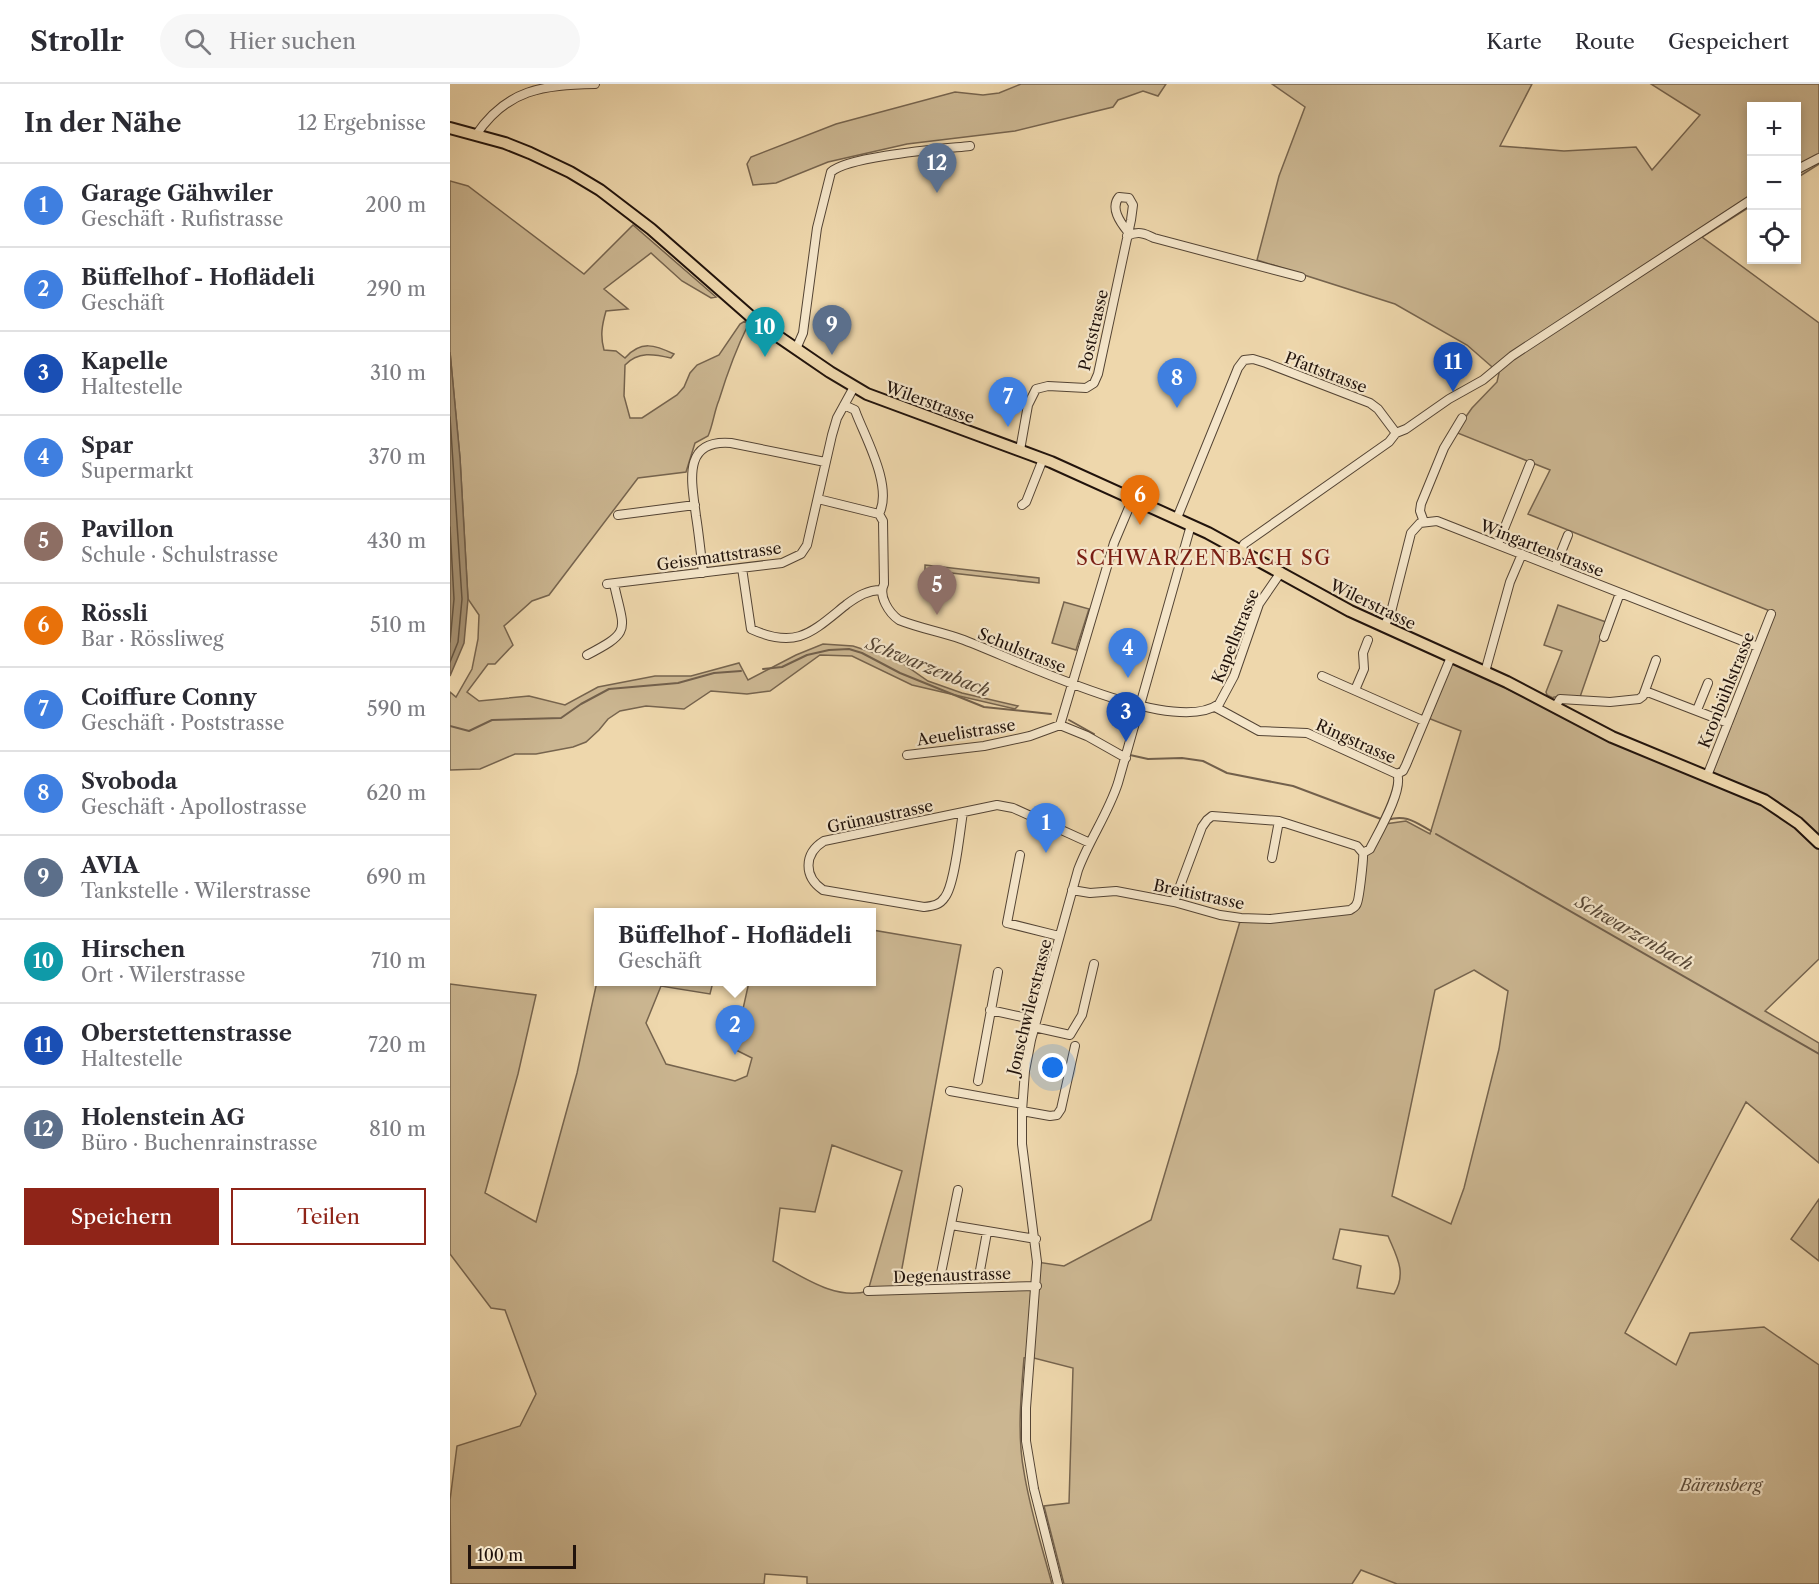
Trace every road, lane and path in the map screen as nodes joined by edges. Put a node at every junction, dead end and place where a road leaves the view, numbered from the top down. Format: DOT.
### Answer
graph roads {
  1 [pos="595,84"];
  2 [pos="450,129"];
  3 [pos="476,135"];
  4 [pos="970,146"];
  5 [pos="1819,158"];
  6 [pos="1801,168"];
  7 [pos="1747,202"];
  8 [pos="1301,277"];
  9 [pos="796,349"];
  10 [pos="854,387"];
  11 [pos="844,405"];
  12 [pos="1462,418"];
  13 [pos="1396,433"];
  14 [pos="1020,450"];
  15 [pos="1043,459"];
  16 [pos="825,462"];
  17 [pos="1530,464"];
  18 [pos="1132,498"];
  19 [pos="818,499"];
  20 [pos="695,505"];
  21 [pos="1022,505"];
  22 [pos="879,514"];
  23 [pos="618,515"];
  24 [pos="1177,518"];
  25 [pos="1424,522"];
  26 [pos="1191,525"];
  27 [pos="1568,535"];
  28 [pos="1498,544"];
  29 [pos="1241,550"];
  30 [pos="1522,554"];
  31 [pos="1555,567"];
  32 [pos="742,568"];
  33 [pos="1281,572"];
  34 [pos="703,573"];
  35 [pos="881,590"];
  36 [pos="1620,593"];
  37 [pos="1771,614"];
  38 [pos="1384,627"];
  39 [pos="1604,637"];
  40 [pos="1368,640"];
  41 [pos="1758,647"];
  42 [pos="587,656"];
  43 [pos="1451,657"];
  44 [pos="1656,660"];
  45 [pos="1485,672"];
  46 [pos="1322,675"];
  47 [pos="1708,683"];
  48 [pos="1071,684"];
  49 [pos="1355,690"];
  50 [pos="1645,691"];
  51 [pos="1141,705"];
  52 [pos="1215,707"];
  53 [pos="1555,707"];
  54 [pos="1697,710"];
  55 [pos="1424,721"];
  56 [pos="1728,723"];
  57 [pos="1060,725"];
  58 [pos="907,755"];
  59 [pos="1126,758"];
  60 [pos="1397,774"];
  61 [pos="1707,776"];
  62 [pos="963,812"];
  63 [pos="1279,821"];
  64 [pos="1090,843"];
  65 [pos="1819,843"];
  66 [pos="1363,853"];
  67 [pos="1020,855"];
  68 [pos="1272,858"];
  69 [pos="1072,890"];
  70 [pos="1174,902"];
  71 [pos="1059,936"];
  72 [pos="1094,964"];
  73 [pos="998,972"];
  74 [pos="990,1010"];
  75 [pos="1035,1023"];
  76 [pos="1075,1046"];
  77 [pos="978,1081"];
  78 [pos="950,1092"];
  79 [pos="1022,1108"];
  80 [pos="958,1190"];
  81 [pos="951,1225"];
  82 [pos="987,1232"];
  83 [pos="1036,1239"];
  84 [pos="941,1273"];
  85 [pos="979,1276"];
  86 [pos="1037,1286"];
  87 [pos="868,1291"];
  88 [pos="1058,1584"];
  1 -- 3 [label="street"];
  2 -- 3 [label="main road, Wilerstrasse"];
  3 -- 9 [label="main road, Wilerstrasse"];
  4 -- 9 [label="street"];
  5 -- 6 [label="street"];
  7 -- 13 [label="street"];
  8 -- 14 [label="street, Poststrasse"];
  9 -- 10 [label="main road, Wilerstrasse"];
  10 -- 11 [label="street, Geissmattstrasse"];
  10 -- 14 [label="main road, Wilerstrasse"];
  11 -- 16 [label="street, Geissmattstrasse"];
  11 -- 22 [label="street"];
  12 -- 25 [label="street"];
  13 -- 24 [label="street, Pfattstrasse"];
  13 -- 29 [label="street"];
  14 -- 15 [label="main road, Wilerstrasse"];
  15 -- 18 [label="main road, Wilerstrasse"];
  15 -- 21 [label="street"];
  16 -- 19 [label="street, Geissmattstrasse"];
  16 -- 20 [label="street"];
  17 -- 28 [label="street"];
  18 -- 24 [label="main road, Wilerstrasse"];
  18 -- 48 [label="street"];
  19 -- 22 [label="street"];
  19 -- 32 [label="street, Geissmattstrasse"];
  20 -- 23 [label="street"];
  20 -- 34 [label="street"];
  22 -- 35 [label="street"];
  24 -- 26 [label="main road, Wilerstrasse"];
  25 -- 28 [label="street, Wingartenstrasse"];
  25 -- 38 [label="street"];
  26 -- 29 [label="main road, Wilerstrasse"];
  26 -- 51 [label="street, Jonschwilerstrasse"];
  27 -- 31 [label="street"];
  28 -- 30 [label="street, Wingartenstrasse"];
  29 -- 33 [label="main road, Wilerstrasse"];
  30 -- 31 [label="street, Wingartenstrasse"];
  30 -- 45 [label="street"];
  31 -- 36 [label="street, Wingartenstrasse"];
  32 -- 34 [label="street, Geissmattstrasse"];
  32 -- 35 [label="street"];
  33 -- 38 [label="main road, Wilerstrasse"];
  33 -- 52 [label="street, Kapellstrasse"];
  34 -- 42 [label="street, Geissmattstrasse"];
  35 -- 48 [label="street, Schulstrasse"];
  36 -- 39 [label="street"];
  36 -- 41 [label="street, Wingartenstrasse"];
  37 -- 41 [label="street, Kronbühlstrasse"];
  38 -- 43 [label="main road, Wilerstrasse"];
  40 -- 49 [label="street"];
  41 -- 56 [label="street, Kronbühlstrasse"];
  43 -- 45 [label="main road, Wilerstrasse"];
  43 -- 55 [label="street, Ringstrasse"];
  44 -- 50 [label="street"];
  45 -- 53 [label="main road, Wilerstrasse"];
  46 -- 49 [label="street"];
  47 -- 54 [label="street"];
  48 -- 51 [label="street, Schulstrasse"];
  48 -- 57 [label="street"];
  49 -- 55 [label="street"];
  50 -- 53 [label="street"];
  50 -- 54 [label="street"];
  51 -- 52 [label="street, Kapellstrasse"];
  51 -- 59 [label="street, Jonschwilerstrasse"];
  52 -- 60 [label="street, Ringstrasse"];
  53 -- 61 [label="main road, Wilerstrasse"];
  54 -- 56 [label="street"];
  55 -- 60 [label="street, Ringstrasse"];
  56 -- 61 [label="street, Kronbühlstrasse"];
  57 -- 58 [label="street, Aeuelistrasse"];
  57 -- 59 [label="street"];
  59 -- 64 [label="street, Jonschwilerstrasse"];
  60 -- 66 [label="street, Breitistrasse"];
  61 -- 65 [label="main road, Wilerstrasse"];
  62 -- 62 [label="street, Grünaustrasse"];
  62 -- 64 [label="street, Grünaustrasse"];
  63 -- 66 [label="street"];
  63 -- 68 [label="street"];
  63 -- 70 [label="street"];
  64 -- 69 [label="street, Jonschwilerstrasse"];
  66 -- 70 [label="street, Breitistrasse"];
  67 -- 71 [label="street"];
  69 -- 70 [label="street, Breitistrasse"];
  69 -- 71 [label="street, Jonschwilerstrasse"];
  71 -- 75 [label="street, Jonschwilerstrasse"];
  72 -- 75 [label="street"];
  73 -- 74 [label="street"];
  74 -- 75 [label="street"];
  74 -- 77 [label="street"];
  75 -- 79 [label="street, Jonschwilerstrasse"];
  76 -- 79 [label="street"];
  78 -- 79 [label="street"];
  79 -- 83 [label="street, Jonschwilerstrasse"];
  80 -- 81 [label="street"];
  81 -- 82 [label="street"];
  81 -- 84 [label="street"];
  82 -- 83 [label="street"];
  82 -- 85 [label="street"];
  83 -- 86 [label="street, Jonschwilerstrasse"];
  86 -- 87 [label="street, Degenaustrasse"];
  86 -- 88 [label="street, Jonschwilerstrasse"];
}
